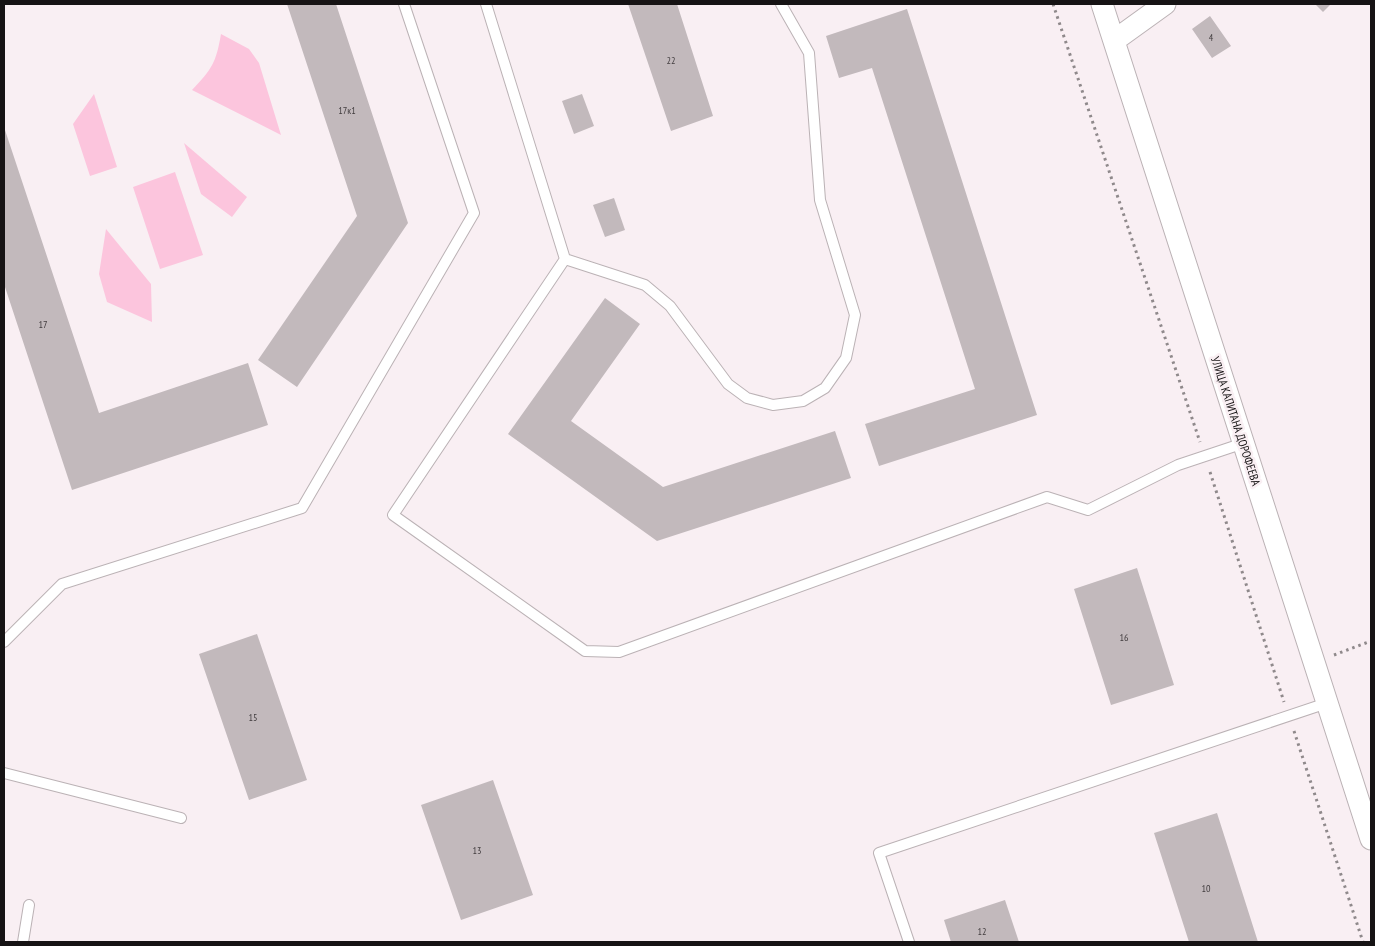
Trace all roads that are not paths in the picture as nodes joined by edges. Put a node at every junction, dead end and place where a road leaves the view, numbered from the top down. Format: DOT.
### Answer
graph roads {
  1 [pos="404,4"];
  2 [pos="486,4"];
  3 [pos="781,4"];
  4 [pos="1102,4"];
  5 [pos="1164,4"];
  6 [pos="1115,40"];
  7 [pos="565,259"];
  8 [pos="1244,444"];
  9 [pos="4,642"];
  10 [pos="1327,703"];
  11 [pos="4,773"];
  12 [pos="181,818"];
  13 [pos="1371,838"];
  14 [pos="29,905"];
  15 [pos="23,942"];
  16 [pos="909,942"];
  1 -- 9 [label="lane"];
  2 -- 7 [label="lane"];
  3 -- 7 [label="lane"];
  4 -- 6 [label="street, УЛИЦА КАПИТАНА ДОРОФЕЕВА"];
  5 -- 6 [label="street"];
  6 -- 8 [label="street, УЛИЦА КАПИТАНА ДОРОФЕЕВА"];
  7 -- 8 [label="lane"];
  8 -- 10 [label="street, УЛИЦА КАПИТАНА ДОРОФЕЕВА"];
  10 -- 13 [label="street, УЛИЦА КАПИТАНА ДОРОФЕЕВА"];
  10 -- 16 [label="lane"];
  11 -- 12 [label="lane"];
  14 -- 15 [label="lane"];
}
